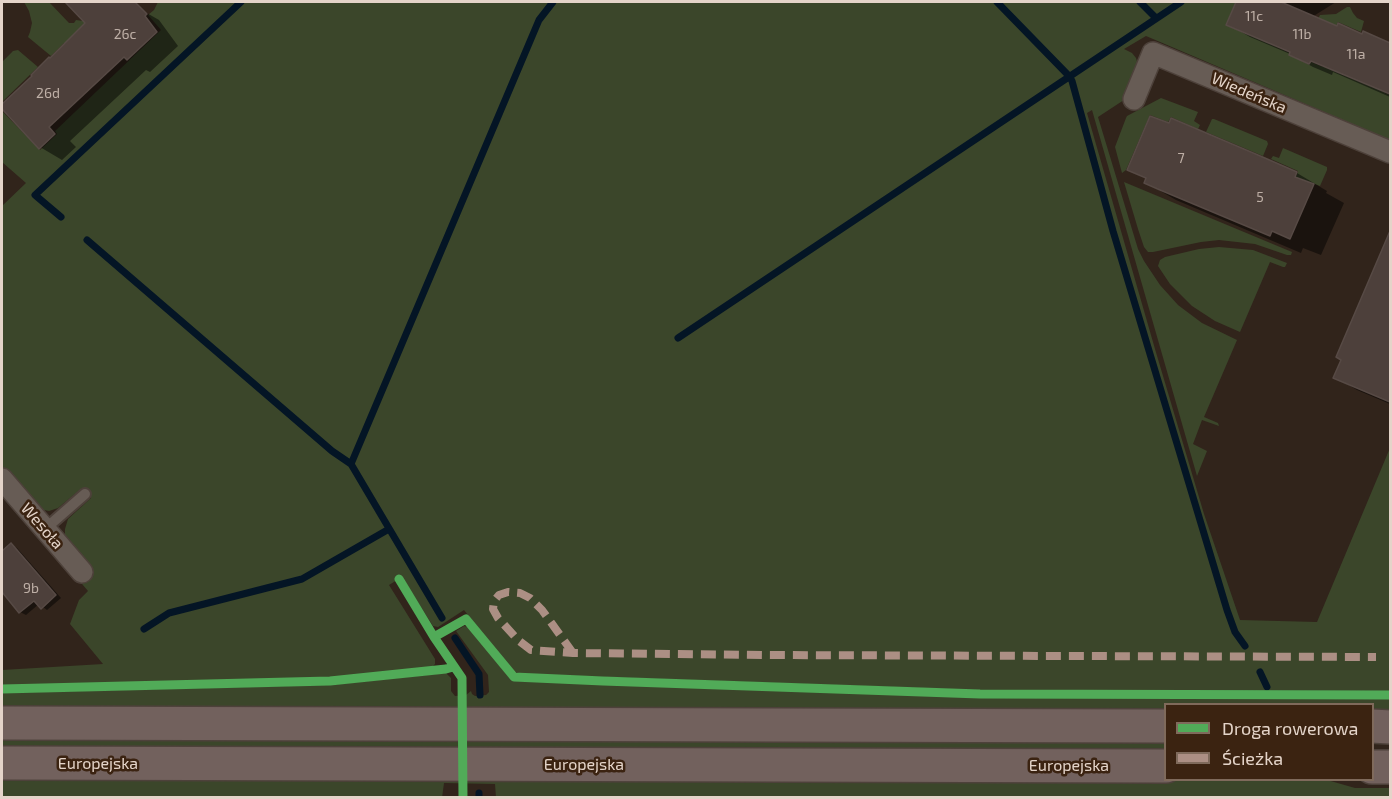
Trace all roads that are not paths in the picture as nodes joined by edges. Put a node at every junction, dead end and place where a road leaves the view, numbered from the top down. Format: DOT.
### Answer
graph roads {
  1 [pos="1134,99"];
  2 [pos="1390,152"];
  3 [pos="2,479"];
  4 [pos="85,494"];
  5 [pos="45,529"];
  6 [pos="82,572"];
  7 [pos="2,723"];
  8 [pos="1164,726"];
  9 [pos="1374,726"];
  10 [pos="1390,727"];
  11 [pos="2,763"];
  12 [pos="1164,766"];
  13 [pos="1374,767"];
  14 [pos="1390,767"];
  1 -- 2 [label="street, Wiedeńska"];
  3 -- 5 [label="street, Wesoła"];
  4 -- 5 [label="lane"];
  5 -- 6 [label="street, Wesoła"];
  7 -- 8 [label="main road"];
  9 -- 10 [label="main road"];
  11 -- 12 [label="main road, Europejska"];
  13 -- 14 [label="main road"];
}
